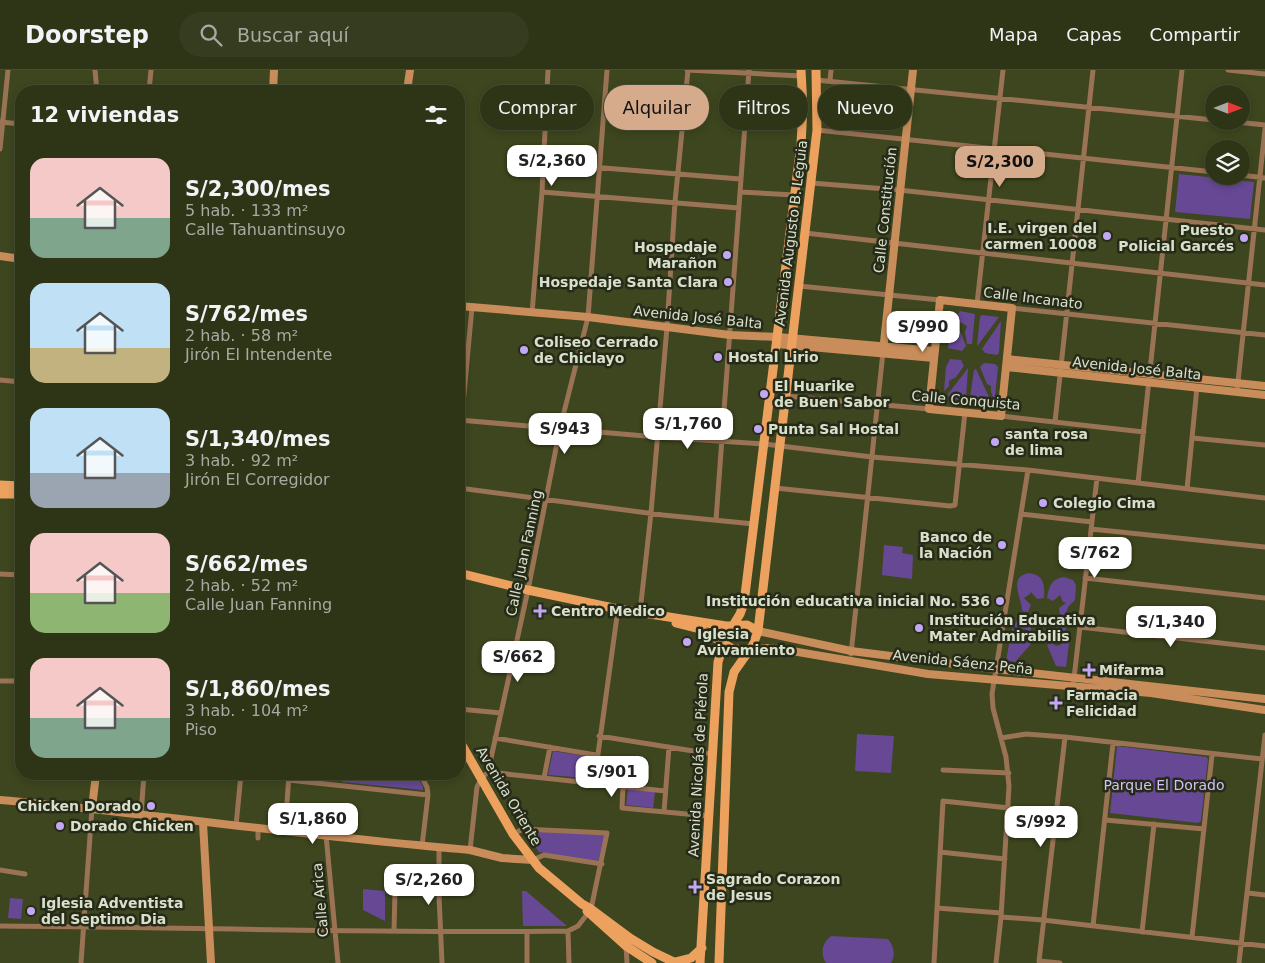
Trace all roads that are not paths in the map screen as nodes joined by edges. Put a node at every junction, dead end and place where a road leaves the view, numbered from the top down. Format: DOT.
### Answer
graph roads {
  1 [pos="8,70"];
  2 [pos="95,70"];
  3 [pos="151,70"];
  4 [pos="274,70"];
  5 [pos="410,70"];
  6 [pos="548,70"];
  7 [pos="607,70"];
  8 [pos="688,70"];
  9 [pos="816,70"];
  10 [pos="831,70"];
  11 [pos="913,70"];
  12 [pos="1003,70"];
  13 [pos="1093,70"];
  14 [pos="1182,70"];
  15 [pos="1228,70"];
  16 [pos="749,72"];
  17 [pos="801,73"];
  18 [pos="1265,74"];
  19 [pos="816,80"];
  20 [pos="830,81"];
  21 [pos="96,85"];
  22 [pos="150,85"];
  23 [pos="273,85"];
  24 [pos="409,85"];
  25 [pos="870,85"];
  26 [pos="911,85"];
  27 [pos="912,89"];
  28 [pos="1000,98"];
  29 [pos="1089,107"];
  30 [pos="1178,117"];
  31 [pos="1205,119"];
  32 [pos="1,122"];
  33 [pos="15,123"];
  34 [pos="1250,123"];
  35 [pos="1265,125"];
  36 [pos="1265,129"];
  37 [pos="817,130"];
  38 [pos="906,130"];
  39 [pos="905,139"];
  40 [pos="0,149"];
  41 [pos="994,150"];
  42 [pos="1083,158"];
  43 [pos="542,164"];
  44 [pos="599,168"];
  45 [pos="1172,168"];
  46 [pos="1205,171"];
  47 [pos="678,174"];
  48 [pos="1262,178"];
  49 [pos="740,179"];
  50 [pos="810,183"];
  51 [pos="899,190"];
  52 [pos="542,192"];
  53 [pos="740,192"];
  54 [pos="795,195"];
  55 [pos="596,196"];
  56 [pos="809,196"];
  57 [pos="989,200"];
  58 [pos="675,202"];
  59 [pos="739,208"];
  60 [pos="1078,209"];
  61 [pos="1167,219"];
  62 [pos="1254,229"];
  63 [pos="1265,230"];
  64 [pos="805,233"];
  65 [pos="894,243"];
  66 [pos="983,254"];
  67 [pos="0,256"];
  68 [pos="15,257"];
  69 [pos="1072,263"];
  70 [pos="1161,273"];
  71 [pos="1249,283"];
  72 [pos="1265,285"];
  73 [pos="799,286"];
  74 [pos="889,295"];
  75 [pos="940,300"];
  76 [pos="977,304"];
  77 [pos="465,306"];
  78 [pos="472,307"];
  79 [pos="1012,308"];
  80 [pos="532,313"];
  81 [pos="1066,314"];
  82 [pos="588,317"];
  83 [pos="1155,324"];
  84 [pos="667,328"];
  85 [pos="1244,332"];
  86 [pos="730,334"];
  87 [pos="1265,335"];
  88 [pos="778,340"];
  89 [pos="793,342"];
  90 [pos="883,349"];
  91 [pos="934,355"];
  92 [pos="1007,363"];
  93 [pos="1060,368"];
  94 [pos="465,373"];
  95 [pos="1150,378"];
  96 [pos="0,380"];
  97 [pos="15,381"];
  98 [pos="1265,386"];
  99 [pos="1197,387"];
  100 [pos="1238,387"];
  101 [pos="1265,395"];
  102 [pos="786,396"];
  103 [pos="878,405"];
  104 [pos="929,409"];
  105 [pos="965,412"];
  106 [pos="1001,416"];
  107 [pos="465,420"];
  108 [pos="1055,422"];
  109 [pos="560,428"];
  110 [pos="1144,432"];
  111 [pos="657,437"];
  112 [pos="1192,438"];
  113 [pos="721,442"];
  114 [pos="764,444"];
  115 [pos="1265,445"];
  116 [pos="780,447"];
  117 [pos="872,457"];
  118 [pos="959,464"];
  119 [pos="1028,470"];
  120 [pos="1097,478"];
  121 [pos="1138,483"];
  122 [pos="0,485"];
  123 [pos="15,486"];
  124 [pos="775,488"];
  125 [pos="465,489"];
  126 [pos="1187,489"];
  127 [pos="0,494"];
  128 [pos="15,494"];
  129 [pos="868,498"];
  130 [pos="1265,498"];
  131 [pos="546,500"];
  132 [pos="651,513"];
  133 [pos="1020,514"];
  134 [pos="716,520"];
  135 [pos="1092,522"];
  136 [pos="754,524"];
  137 [pos="1091,529"];
  138 [pos="1265,547"];
  139 [pos="0,574"];
  140 [pos="465,574"];
  141 [pos="15,575"];
  142 [pos="1085,578"];
  143 [pos="528,590"];
  144 [pos="1265,598"];
  145 [pos="618,609"];
  146 [pos="640,612"];
  147 [pos="666,618"];
  148 [pos="734,626"];
  149 [pos="1080,627"];
  150 [pos="758,631"];
  151 [pos="724,643"];
  152 [pos="1265,648"];
  153 [pos="749,650"];
  154 [pos="851,651"];
  155 [pos="850,662"];
  156 [pos="995,669"];
  157 [pos="1074,677"];
  158 [pos="0,681"];
  159 [pos="15,681"];
  160 [pos="994,681"];
  161 [pos="1073,687"];
  162 [pos="1265,699"];
  163 [pos="465,710"];
  164 [pos="1265,710"];
  165 [pos="501,713"];
  166 [pos="1265,735"];
  167 [pos="599,736"];
  168 [pos="1065,737"];
  169 [pos="495,738"];
  170 [pos="1001,738"];
  171 [pos="1113,743"];
  172 [pos="550,747"];
  173 [pos="669,747"];
  174 [pos="465,751"];
  175 [pos="712,754"];
  176 [pos="596,755"];
  177 [pos="1212,755"];
  178 [pos="1262,759"];
  179 [pos="943,770"];
  180 [pos="488,772"];
  181 [pos="1009,773"];
  182 [pos="544,778"];
  183 [pos="481,779"];
  184 [pos="95,780"];
  185 [pos="144,780"];
  186 [pos="240,780"];
  187 [pos="288,780"];
  188 [pos="423,780"];
  189 [pos="594,783"];
  190 [pos="622,786"];
  191 [pos="665,791"];
  192 [pos="428,795"];
  193 [pos="0,800"];
  194 [pos="92,808"];
  195 [pos="1009,808"];
  196 [pos="664,812"];
  197 [pos="141,815"];
  198 [pos="708,816"];
  199 [pos="1105,820"];
  200 [pos="203,822"];
  201 [pos="1154,824"];
  202 [pos="236,826"];
  203 [pos="258,828"];
  204 [pos="1204,829"];
  205 [pos="285,831"];
  206 [pos="513,834"];
  207 [pos="326,835"];
  208 [pos="258,838"];
  209 [pos="422,846"];
  210 [pos="439,848"];
  211 [pos="470,850"];
  212 [pos="940,852"];
  213 [pos="1005,859"];
  214 [pos="532,860"];
  215 [pos="602,864"];
  216 [pos="0,870"];
  217 [pos="25,874"];
  218 [pos="394,890"];
  219 [pos="1248,893"];
  220 [pos="1265,895"];
  221 [pos="937,908"];
  222 [pos="590,911"];
  223 [pos="1001,915"];
  224 [pos="1043,920"];
  225 [pos="0,926"];
  226 [pos="1093,926"];
  227 [pos="84,927"];
  228 [pos="208,928"];
  229 [pos="394,931"];
  230 [pos="441,931"];
  231 [pos="568,931"];
  232 [pos="336,932"];
  233 [pos="527,932"];
  234 [pos="1142,932"];
  235 [pos="1192,937"];
  236 [pos="1242,943"];
  237 [pos="626,946"];
  238 [pos="1265,946"];
  239 [pos="702,948"];
  240 [pos="81,963"];
  241 [pos="210,963"];
  242 [pos="338,963"];
  243 [pos="442,963"];
  244 [pos="527,963"];
  245 [pos="569,963"];
  246 [pos="627,963"];
  247 [pos="652,963"];
  248 [pos="676,963"];
  249 [pos="700,963"];
  250 [pos="719,963"];
  251 [pos="934,963"];
  252 [pos="996,963"];
  253 [pos="1060,963"];
  254 [pos="1239,963"];
  1 -- 32 [label="street"];
  2 -- 21 [label="street"];
  3 -- 22 [label="street"];
  4 -- 23 [label="street"];
  5 -- 24 [label="street"];
  6 -- 43 [label="street"];
  7 -- 44 [label="street, Calle Juan Fanning"];
  8 -- 16 [label="street"];
  8 -- 47 [label="street"];
  9 -- 19 [label="main road, Avenida Augusto B. Leguia"];
  10 -- 20 [label="street"];
  11 -- 26 [label="street, Calle Constitución"];
  12 -- 28 [label="street"];
  13 -- 29 [label="street"];
  14 -- 30 [label="street"];
  15 -- 18 [label="street"];
  16 -- 17 [label="street"];
  16 -- 49 [label="street"];
  17 -- 54 [label="main road, Avenida Augusto B. Leguia"];
  19 -- 20 [label="street"];
  19 -- 37 [label="main road, Avenida Augusto B. Leguia"];
  20 -- 25 [label="street"];
  27 -- 28 [label="street"];
  28 -- 29 [label="street"];
  28 -- 41 [label="street"];
  29 -- 30 [label="street"];
  29 -- 42 [label="street"];
  30 -- 31 [label="street"];
  30 -- 45 [label="street"];
  32 -- 33 [label="street"];
  32 -- 40 [label="street"];
  34 -- 35 [label="street"];
  36 -- 48 [label="street"];
  37 -- 39 [label="street"];
  37 -- 50 [label="main road, Avenida Augusto B. Leguia"];
  38 -- 39 [label="street, Calle Constitución"];
  39 -- 41 [label="street"];
  39 -- 51 [label="street, Calle Constitución"];
  41 -- 42 [label="street"];
  41 -- 57 [label="street"];
  42 -- 45 [label="street"];
  42 -- 60 [label="street"];
  43 -- 44 [label="street"];
  43 -- 52 [label="street"];
  44 -- 47 [label="street"];
  44 -- 55 [label="street, Calle Juan Fanning"];
  45 -- 46 [label="street"];
  45 -- 61 [label="street"];
  47 -- 49 [label="street"];
  47 -- 58 [label="street"];
  48 -- 62 [label="street"];
  49 -- 53 [label="street"];
  50 -- 51 [label="street"];
  50 -- 56 [label="main road, Avenida Augusto B. Leguia"];
  51 -- 57 [label="street"];
  51 -- 65 [label="street, Calle Constitución"];
  52 -- 55 [label="street"];
  52 -- 80 [label="street"];
  53 -- 54 [label="street"];
  53 -- 59 [label="street"];
  54 -- 56 [label="main road"];
  54 -- 88 [label="main road, Avenida Augusto B. Leguia"];
  55 -- 58 [label="street"];
  55 -- 82 [label="street, Calle Juan Fanning"];
  56 -- 64 [label="main road, Avenida Augusto B. Leguia"];
  57 -- 60 [label="street"];
  57 -- 66 [label="street"];
  58 -- 59 [label="street"];
  58 -- 84 [label="street"];
  59 -- 86 [label="street"];
  60 -- 61 [label="street"];
  60 -- 69 [label="street"];
  61 -- 62 [label="street"];
  61 -- 70 [label="street"];
  62 -- 63 [label="street"];
  62 -- 71 [label="street"];
  64 -- 65 [label="street"];
  64 -- 73 [label="main road, Avenida Augusto B. Leguia"];
  65 -- 66 [label="street"];
  65 -- 74 [label="street, Calle Constitución"];
  66 -- 69 [label="street"];
  66 -- 76 [label="street"];
  67 -- 68 [label="street"];
  69 -- 70 [label="street"];
  69 -- 81 [label="street"];
  70 -- 71 [label="street"];
  70 -- 83 [label="street"];
  71 -- 72 [label="street"];
  71 -- 85 [label="street"];
  73 -- 74 [label="street, Calle Incanato"];
  73 -- 89 [label="main road, Avenida Augusto B. Leguia"];
  74 -- 75 [label="street, Calle Incanato"];
  74 -- 90 [label="street, Calle Constitución"];
  75 -- 76 [label="street, Calle Incanato"];
  75 -- 91 [label="street"];
  76 -- 79 [label="street, Calle Incanato"];
  77 -- 78 [label="street, Avenida José Balta"];
  78 -- 80 [label="street, Avenida José Balta"];
  78 -- 94 [label="street"];
  79 -- 81 [label="street, Calle Incanato"];
  79 -- 92 [label="street"];
  80 -- 82 [label="street, Avenida José Balta"];
  81 -- 83 [label="street, Calle Incanato"];
  81 -- 93 [label="street"];
  82 -- 84 [label="street, Avenida José Balta"];
  82 -- 109 [label="street, Calle Juan Fanning"];
  83 -- 85 [label="street, Calle Incanato"];
  83 -- 95 [label="street"];
  84 -- 86 [label="street, Avenida José Balta"];
  84 -- 111 [label="street"];
  85 -- 87 [label="street, Calle Incanato"];
  85 -- 100 [label="street"];
  86 -- 88 [label="street, Avenida José Balta"];
  86 -- 113 [label="street"];
  88 -- 89 [label="street, Avenida José Balta"];
  88 -- 114 [label="main road, Avenida Nicolás de Piérola"];
  89 -- 90 [label="street, Avenida José Balta"];
  89 -- 102 [label="main road, Avenida Nicolás de Piérola"];
  90 -- 91 [label="street, Avenida José Balta"];
  90 -- 103 [label="street"];
  91 -- 104 [label="street"];
  92 -- 93 [label="street, Avenida José Balta"];
  92 -- 106 [label="street"];
  93 -- 95 [label="street, Avenida José Balta"];
  93 -- 108 [label="street"];
  95 -- 99 [label="street, Avenida José Balta"];
  95 -- 100 [label="street, Avenida José Balta"];
  95 -- 110 [label="street"];
  96 -- 97 [label="street"];
  98 -- 100 [label="street, Avenida José Balta"];
  99 -- 100 [label="street, Avenida José Balta"];
  99 -- 112 [label="street"];
  100 -- 101 [label="street, Avenida José Balta"];
  102 -- 103 [label="street, Calle Conquista"];
  102 -- 116 [label="main road, Avenida Nicolás de Piérola"];
  103 -- 104 [label="street, Calle Conquista"];
  103 -- 117 [label="street"];
  104 -- 105 [label="street, Calle Conquista"];
  105 -- 106 [label="street, Calle Conquista"];
  105 -- 118 [label="street"];
  106 -- 108 [label="street, Calle Conquista"];
  107 -- 109 [label="street"];
  108 -- 110 [label="street, Calle Conquista"];
  109 -- 111 [label="street"];
  109 -- 131 [label="street, Calle Juan Fanning"];
  110 -- 121 [label="street"];
  111 -- 113 [label="street"];
  111 -- 132 [label="street"];
  112 -- 115 [label="street"];
  112 -- 126 [label="street"];
  113 -- 114 [label="street"];
  113 -- 134 [label="street"];
  114 -- 116 [label="street"];
  114 -- 136 [label="main road, Avenida Nicolás de Piérola"];
  116 -- 117 [label="street"];
  116 -- 124 [label="main road, Avenida Nicolás de Piérola"];
  117 -- 118 [label="street"];
  117 -- 129 [label="street"];
  118 -- 119 [label="street"];
  118 -- 129 [label="street"];
  119 -- 120 [label="street"];
  119 -- 133 [label="street"];
  120 -- 121 [label="street"];
  120 -- 135 [label="street"];
  121 -- 126 [label="street"];
  122 -- 123 [label="main road"];
  124 -- 129 [label="street"];
  124 -- 150 [label="main road, Avenida Nicolás de Piérola"];
  125 -- 131 [label="street"];
  126 -- 130 [label="street"];
  127 -- 128 [label="main road"];
  129 -- 154 [label="street"];
  131 -- 132 [label="street"];
  131 -- 143 [label="street, Calle Juan Fanning"];
  132 -- 134 [label="street"];
  132 -- 146 [label="street"];
  133 -- 135 [label="street"];
  133 -- 156 [label="street"];
  134 -- 136 [label="street"];
  135 -- 137 [label="street"];
  136 -- 148 [label="main road, Avenida Nicolás de Piérola"];
  137 -- 138 [label="street"];
  137 -- 142 [label="street"];
  139 -- 141 [label="street"];
  140 -- 143 [label="main road, Avenida Sáenz Peña"];
  142 -- 144 [label="street"];
  142 -- 149 [label="street"];
  143 -- 145 [label="main road, Avenida Sáenz Peña"];
  143 -- 165 [label="street, Calle Juan Fanning"];
  145 -- 146 [label="main road, Avenida Sáenz Peña"];
  145 -- 167 [label="street"];
  146 -- 147 [label="main road, Avenida Sáenz Peña"];
  147 -- 148 [label="main road, Avenida Sáenz Peña"];
  147 -- 151 [label="main road, Avenida Sáenz Peña"];
  148 -- 150 [label="main road, Avenida Sáenz Peña"];
  148 -- 151 [label="main road, Avenida Nicolás de Piérola"];
  149 -- 152 [label="street"];
  149 -- 157 [label="street"];
  150 -- 153 [label="main road, Avenida Nicolás de Piérola"];
  150 -- 154 [label="street, Avenida Sáenz Peña"];
  151 -- 153 [label="main road, Avenida Sáenz Peña"];
  151 -- 175 [label="main road, Avenida Nicolás de Piérola"];
  153 -- 155 [label="street, Avenida Sáenz Peña"];
  153 -- 250 [label="main road, Avenida Nicolás de Piérola"];
  154 -- 155 [label="street"];
  154 -- 156 [label="street, Avenida Sáenz Peña"];
  155 -- 160 [label="street, Avenida Sáenz Peña"];
  156 -- 157 [label="street, Avenida Sáenz Peña"];
  156 -- 160 [label="street"];
  157 -- 161 [label="street"];
  157 -- 162 [label="street, Avenida Sáenz Peña"];
  158 -- 159 [label="street"];
  160 -- 161 [label="street, Avenida Sáenz Peña"];
  160 -- 170 [label="street"];
  161 -- 164 [label="street, Avenida Sáenz Peña"];
  163 -- 165 [label="street"];
  165 -- 169 [label="street, Calle Juan Fanning"];
  166 -- 178 [label="street"];
  167 -- 173 [label="street"];
  167 -- 176 [label="street"];
  168 -- 170 [label="street"];
  168 -- 171 [label="street"];
  168 -- 224 [label="street"];
  169 -- 172 [label="street"];
  169 -- 180 [label="street, Calle Juan Fanning"];
  170 -- 181 [label="street"];
  171 -- 177 [label="street"];
  171 -- 199 [label="street"];
  172 -- 176 [label="street"];
  172 -- 182 [label="street"];
  173 -- 175 [label="street"];
  173 -- 191 [label="street"];
  174 -- 183 [label="main road, Avenida Oriente"];
  175 -- 198 [label="main road, Avenida Nicolás de Piérola"];
  176 -- 189 [label="street"];
  177 -- 178 [label="street"];
  177 -- 204 [label="street"];
  178 -- 219 [label="street"];
  179 -- 181 [label="street"];
  180 -- 182 [label="street"];
  180 -- 183 [label="street"];
  181 -- 195 [label="street"];
  182 -- 189 [label="street"];
  183 -- 206 [label="main road, Avenida Oriente"];
  183 -- 211 [label="street"];
  184 -- 194 [label="street"];
  185 -- 197 [label="street"];
  186 -- 202 [label="street"];
  187 -- 192 [label="street"];
  187 -- 205 [label="street"];
  188 -- 192 [label="street"];
  189 -- 190 [label="street"];
  190 -- 191 [label="street"];
  190 -- 196 [label="street"];
  191 -- 196 [label="street"];
  192 -- 209 [label="street"];
  193 -- 194 [label="street"];
  194 -- 197 [label="street"];
  194 -- 227 [label="street"];
  195 -- 212 [label="street"];
  195 -- 213 [label="street"];
  196 -- 198 [label="street"];
  197 -- 200 [label="street"];
  198 -- 239 [label="main road, Avenida Nicolás de Piérola"];
  199 -- 201 [label="street"];
  199 -- 226 [label="street"];
  200 -- 202 [label="street"];
  200 -- 228 [label="street"];
  201 -- 204 [label="street"];
  201 -- 234 [label="street"];
  202 -- 203 [label="street"];
  203 -- 205 [label="street"];
  203 -- 208 [label="street"];
  204 -- 235 [label="street"];
  205 -- 207 [label="street"];
  206 -- 214 [label="main road, Avenida Oriente"];
  206 -- 215 [label="street"];
  207 -- 209 [label="street"];
  207 -- 232 [label="street, Calle Arica"];
  209 -- 210 [label="street"];
  210 -- 211 [label="street"];
  210 -- 230 [label="street"];
  211 -- 214 [label="street"];
  212 -- 213 [label="street"];
  212 -- 221 [label="street"];
  213 -- 223 [label="street"];
  214 -- 215 [label="street"];
  214 -- 222 [label="main road, Avenida Oriente"];
  215 -- 222 [label="street"];
  216 -- 217 [label="street"];
  218 -- 229 [label="street"];
  219 -- 220 [label="street"];
  219 -- 236 [label="street"];
  221 -- 223 [label="street"];
  221 -- 251 [label="street"];
  222 -- 231 [label="street"];
  222 -- 237 [label="main road, Avenida Oriente"];
  222 -- 248 [label="main road, Avenida Oriente"];
  223 -- 224 [label="street"];
  223 -- 252 [label="street"];
  224 -- 226 [label="street"];
  224 -- 253 [label="street"];
  225 -- 227 [label="street"];
  226 -- 234 [label="street"];
  227 -- 228 [label="street"];
  227 -- 240 [label="street"];
  228 -- 232 [label="street"];
  228 -- 241 [label="street"];
  229 -- 230 [label="street"];
  229 -- 232 [label="street"];
  230 -- 233 [label="street"];
  230 -- 243 [label="street"];
  231 -- 233 [label="street"];
  231 -- 245 [label="street"];
  232 -- 242 [label="street, Calle Arica"];
  233 -- 244 [label="street"];
  234 -- 235 [label="street"];
  235 -- 236 [label="street"];
  236 -- 238 [label="street"];
  236 -- 254 [label="street"];
  237 -- 246 [label="street"];
  237 -- 247 [label="main road, Avenida Oriente"];
  239 -- 248 [label="main road"];
  239 -- 249 [label="main road, Avenida Nicolás de Piérola"];
}
